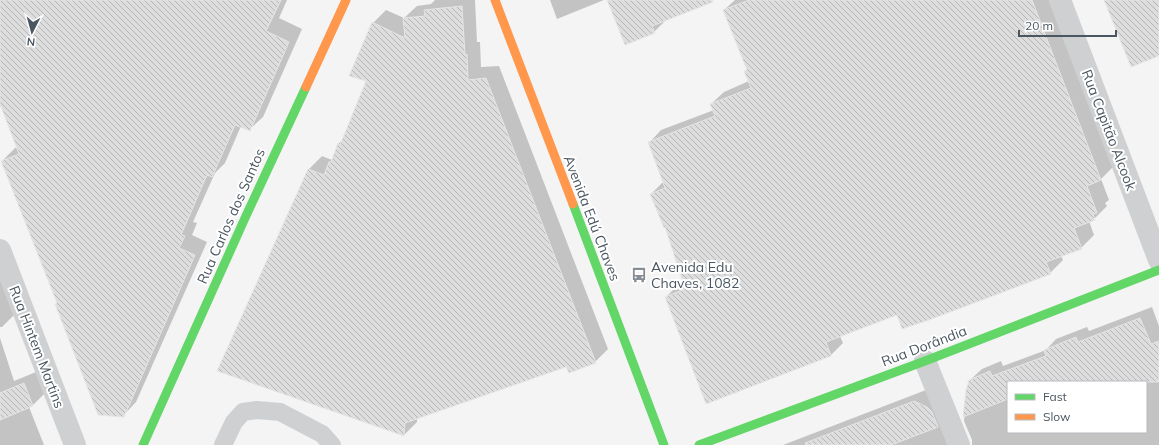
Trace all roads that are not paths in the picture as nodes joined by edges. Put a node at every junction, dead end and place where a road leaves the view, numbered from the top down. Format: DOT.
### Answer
graph roads {
  1 [pos="346,0"];
  2 [pos="494,0"];
  3 [pos="1060,0"];
  4 [pos="0,250"];
  5 [pos="1159,260"];
  6 [pos="1159,270"];
  7 [pos="925,361"];
  8 [pos="75,445"];
  9 [pos="143,445"];
  10 [pos="223,445"];
  11 [pos="332,445"];
  12 [pos="664,445"];
  13 [pos="699,445"];
  14 [pos="959,445"];
  1 -- 9 [label="street, Rua Carlos dos Santos"];
  2 -- 12 [label="street, Avenida Edú Chaves"];
  3 -- 5 [label="street, Rua Capitão Alcook"];
  4 -- 8 [label="street, Rua Hintem Martins"];
  6 -- 7 [label="street, Rua Dorândia"];
  7 -- 13 [label="street, Rua Dorândia"];
  7 -- 14 [label="street"];
  10 -- 11 [label="lane"];
}
